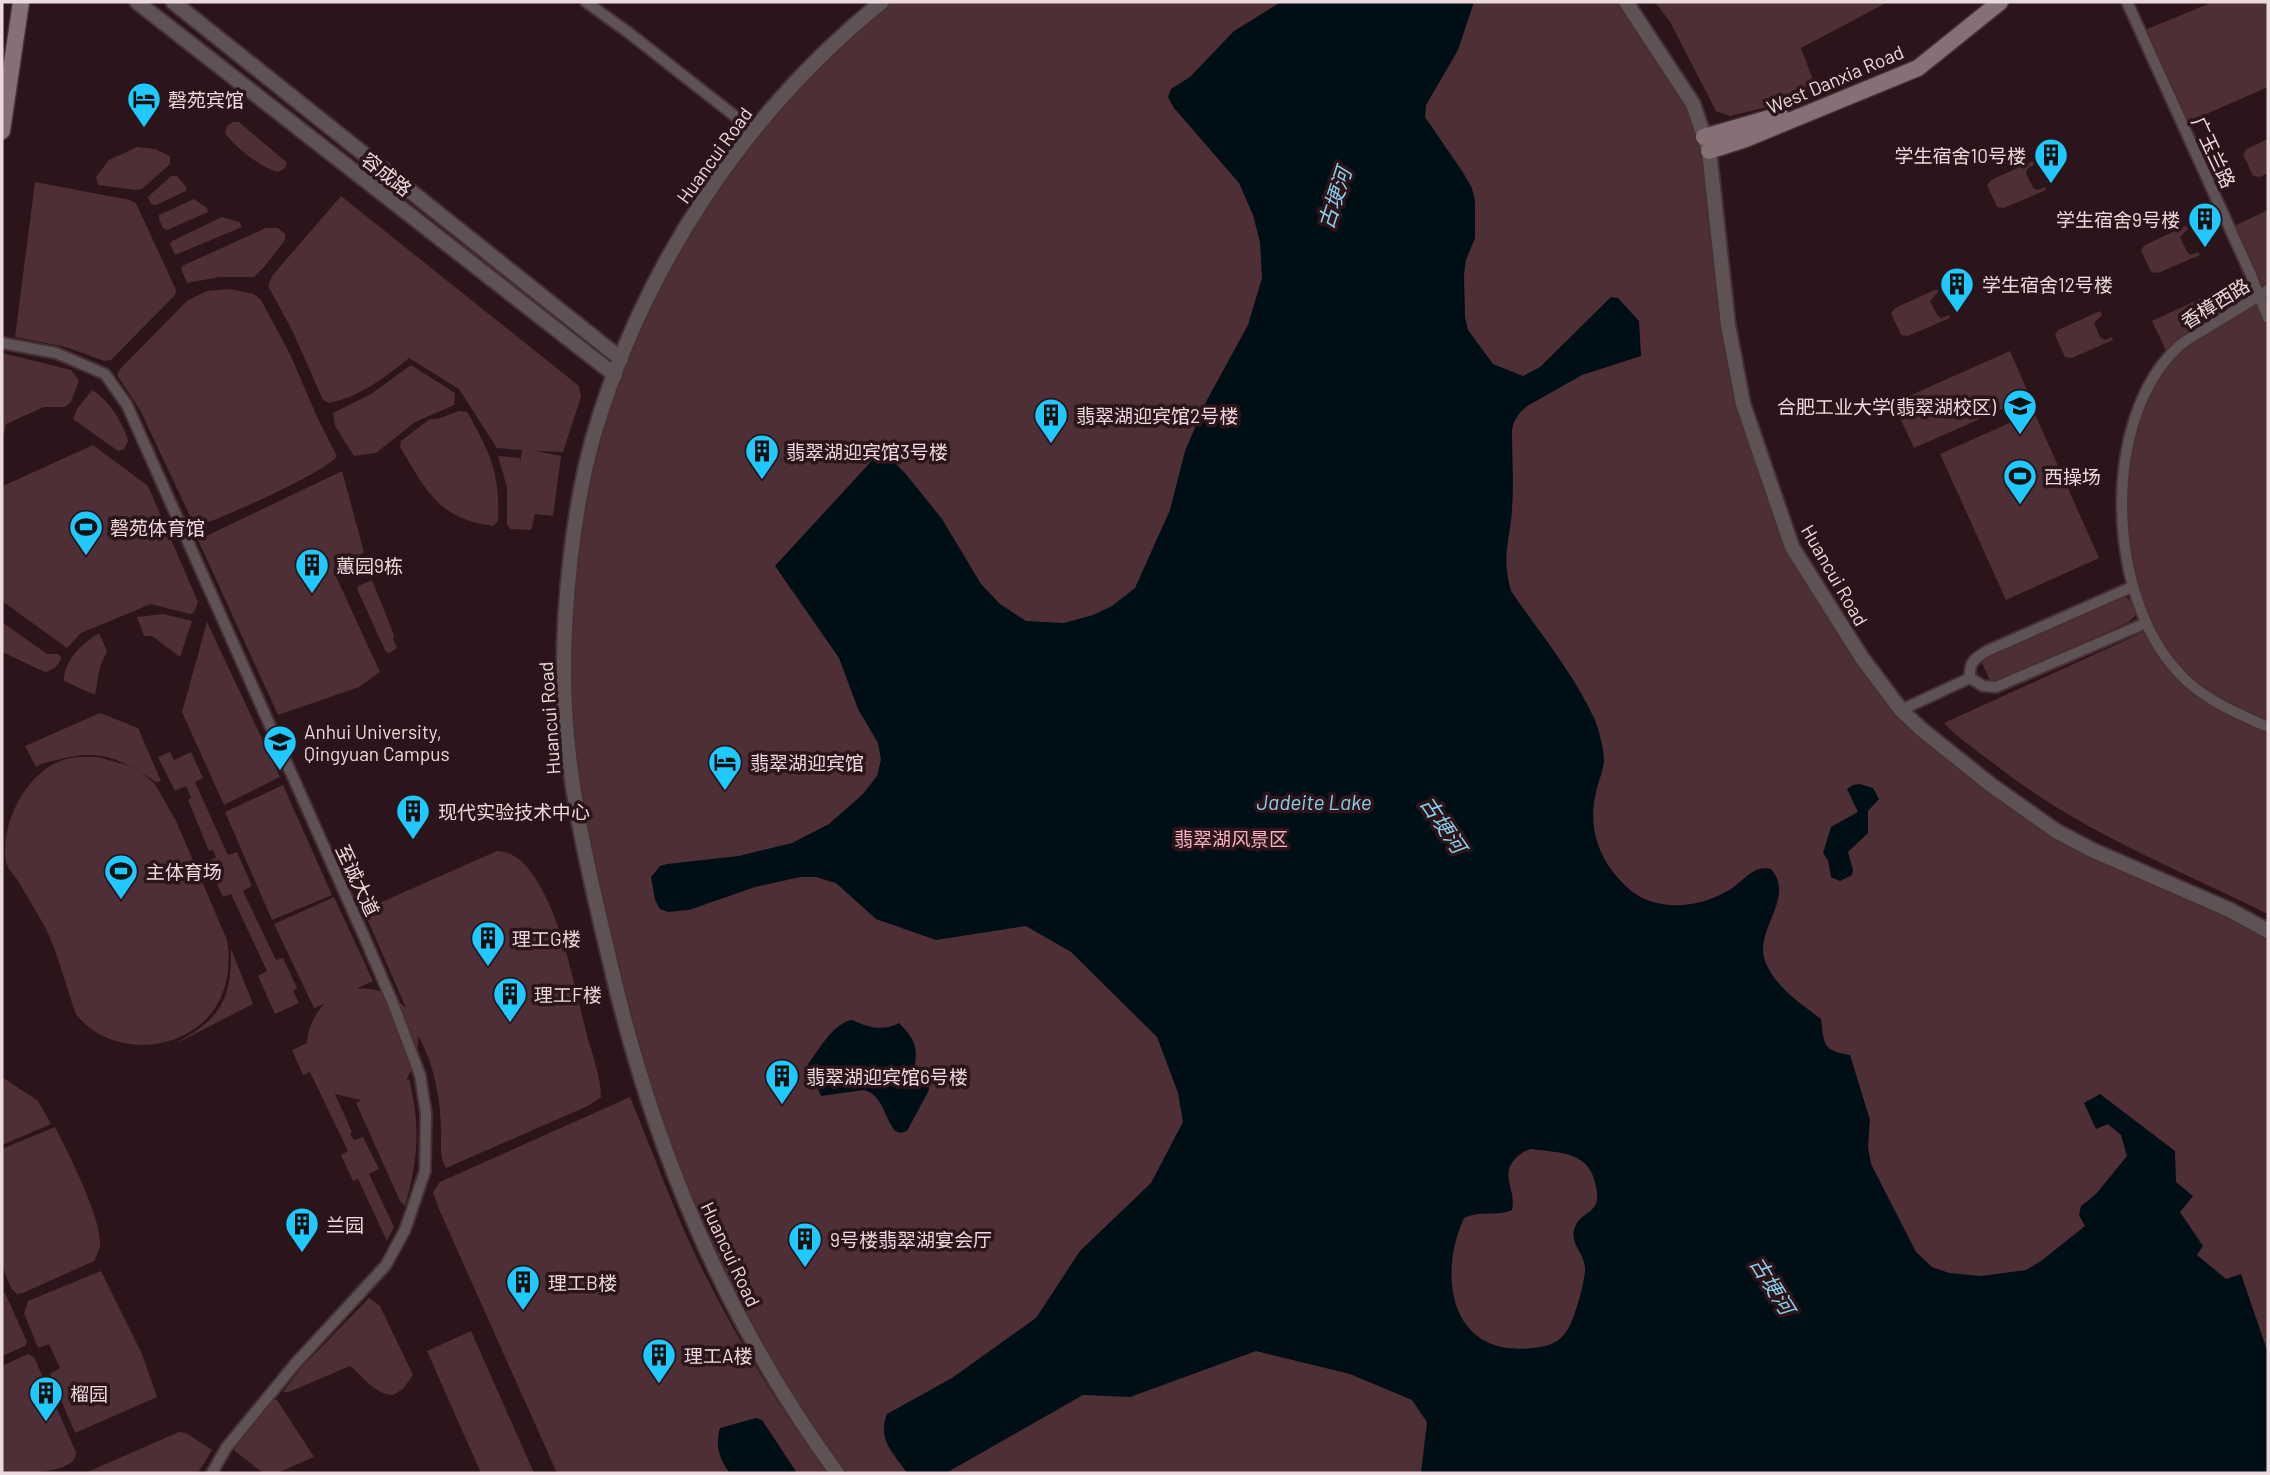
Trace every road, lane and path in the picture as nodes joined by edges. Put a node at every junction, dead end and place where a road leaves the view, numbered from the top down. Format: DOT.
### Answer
graph roads {
  1 [pos="21,2"];
  2 [pos="137,2"];
  3 [pos="173,2"];
  4 [pos="586,2"];
  5 [pos="881,2"];
  6 [pos="1626,2"];
  7 [pos="1989,2"];
  8 [pos="2000,2"];
  9 [pos="2127,2"];
  10 [pos="2,131"];
  11 [pos="754,131"];
  12 [pos="1707,144"];
  13 [pos="2263,293"];
  14 [pos="2268,318"];
  15 [pos="2,343"];
  16 [pos="621,359"];
  17 [pos="615,375"];
  18 [pos="2132,587"];
  19 [pos="2146,622"];
  20 [pos="1970,678"];
  21 [pos="1900,710"];
  22 [pos="2268,727"];
  23 [pos="2268,930"];
  24 [pos="212,1473"];
  25 [pos="837,1473"];
  1 -- 10 [label="main road"];
  2 -- 17 [label="street, 容成路"];
  3 -- 16 [label="street, 容成路"];
  4 -- 11 [label="street"];
  5 -- 11 [label="street, Huancui Road"];
  6 -- 12 [label="street, Huancui Road"];
  7 -- 12 [label="main road, West Danxia Road"];
  8 -- 12 [label="main road, West Danxia Road"];
  9 -- 13 [label="street, 广玉兰路"];
  11 -- 16 [label="street, Huancui Road"];
  12 -- 21 [label="street, Huancui Road"];
  13 -- 14 [label="street, 广玉兰路"];
  13 -- 18 [label="street, 香樟西路"];
  15 -- 24 [label="street, 至诚大道"];
  16 -- 17 [label="street, Huancui Road"];
  17 -- 25 [label="street, Huancui Road"];
  18 -- 19 [label="street, 香樟西路"];
  18 -- 20 [label="street"];
  19 -- 20 [label="street"];
  19 -- 22 [label="street, 香樟西路"];
  20 -- 21 [label="street"];
  21 -- 23 [label="street, Huancui Road"];
}
